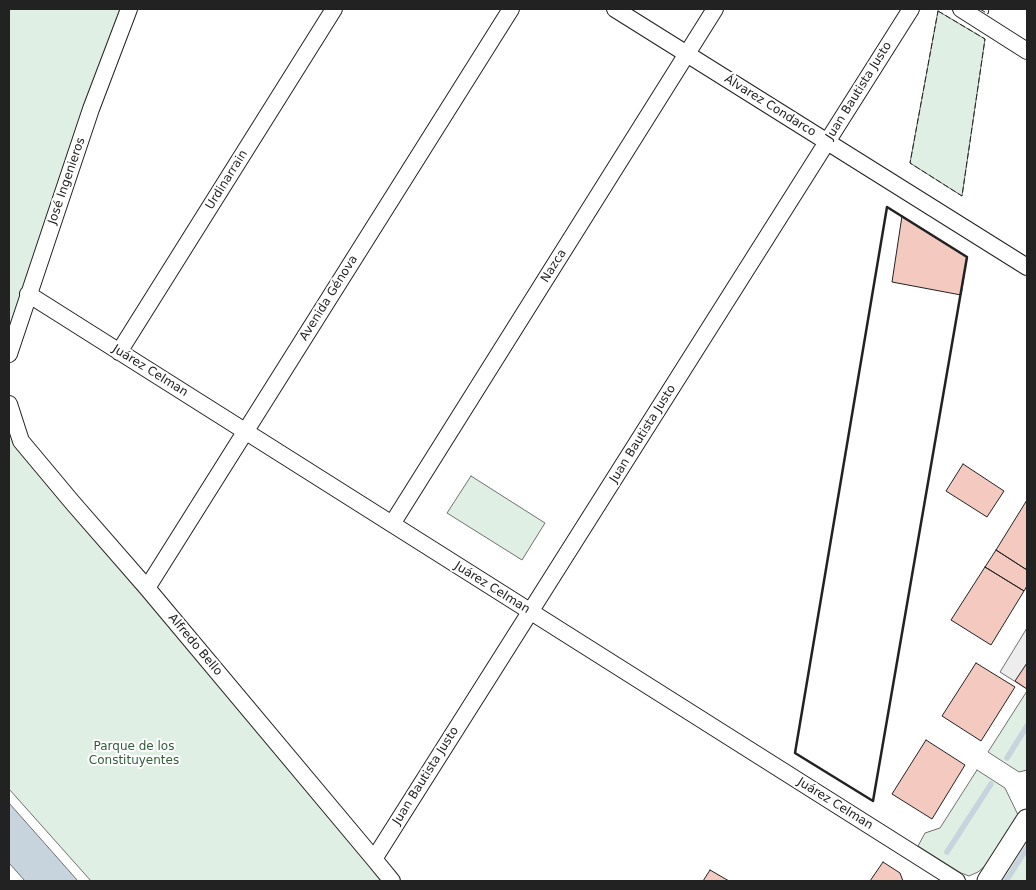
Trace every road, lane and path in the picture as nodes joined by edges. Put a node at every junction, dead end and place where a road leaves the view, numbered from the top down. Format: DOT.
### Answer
graph roads {
  1 [pos="129,9"];
  2 [pos="334,9"];
  3 [pos="511,9"];
  4 [pos="615,9"];
  5 [pos="715,9"];
  6 [pos="911,9"];
  7 [pos="961,9"];
  8 [pos="1027,51"];
  9 [pos="687,54"];
  10 [pos="827,142"];
  11 [pos="1027,267"];
  12 [pos="28,294"];
  13 [pos="119,352"];
  14 [pos="9,354"];
  15 [pos="9,404"];
  16 [pos="246,432"];
  17 [pos="392,524"];
  18 [pos="148,588"];
  19 [pos="530,612"];
  20 [pos="1027,820"];
  21 [pos="374,859"];
  22 [pos="392,881"];
  23 [pos="957,881"];
  24 [pos="988,881"];
  1 -- 12 [label="street, José Ingenieros"];
  2 -- 13 [label="street, Urdinarrain"];
  3 -- 16 [label="street, Avenida Génova"];
  4 -- 9 [label="street, Álvarez Condarco"];
  5 -- 9 [label="street, Nazca"];
  6 -- 10 [label="street, Juan Bautista Justo"];
  7 -- 8 [label="street"];
  9 -- 10 [label="street, Álvarez Condarco"];
  9 -- 17 [label="street, Nazca"];
  10 -- 11 [label="street, Álvarez Condarco"];
  10 -- 19 [label="street, Juan Bautista Justo"];
  12 -- 13 [label="street, Juárez Celman"];
  12 -- 14 [label="street, José Ingenieros"];
  13 -- 16 [label="street, Juárez Celman"];
  15 -- 18 [label="street, Alfredo Bello"];
  16 -- 17 [label="street, Juárez Celman"];
  16 -- 18 [label="street, Avenida Génova"];
  17 -- 19 [label="street, Juárez Celman"];
  18 -- 21 [label="street, Alfredo Bello"];
  19 -- 21 [label="street, Juan Bautista Justo"];
  19 -- 23 [label="street, Juárez Celman"];
  20 -- 24 [label="street"];
  21 -- 22 [label="street, Alfredo Bello"];
}
